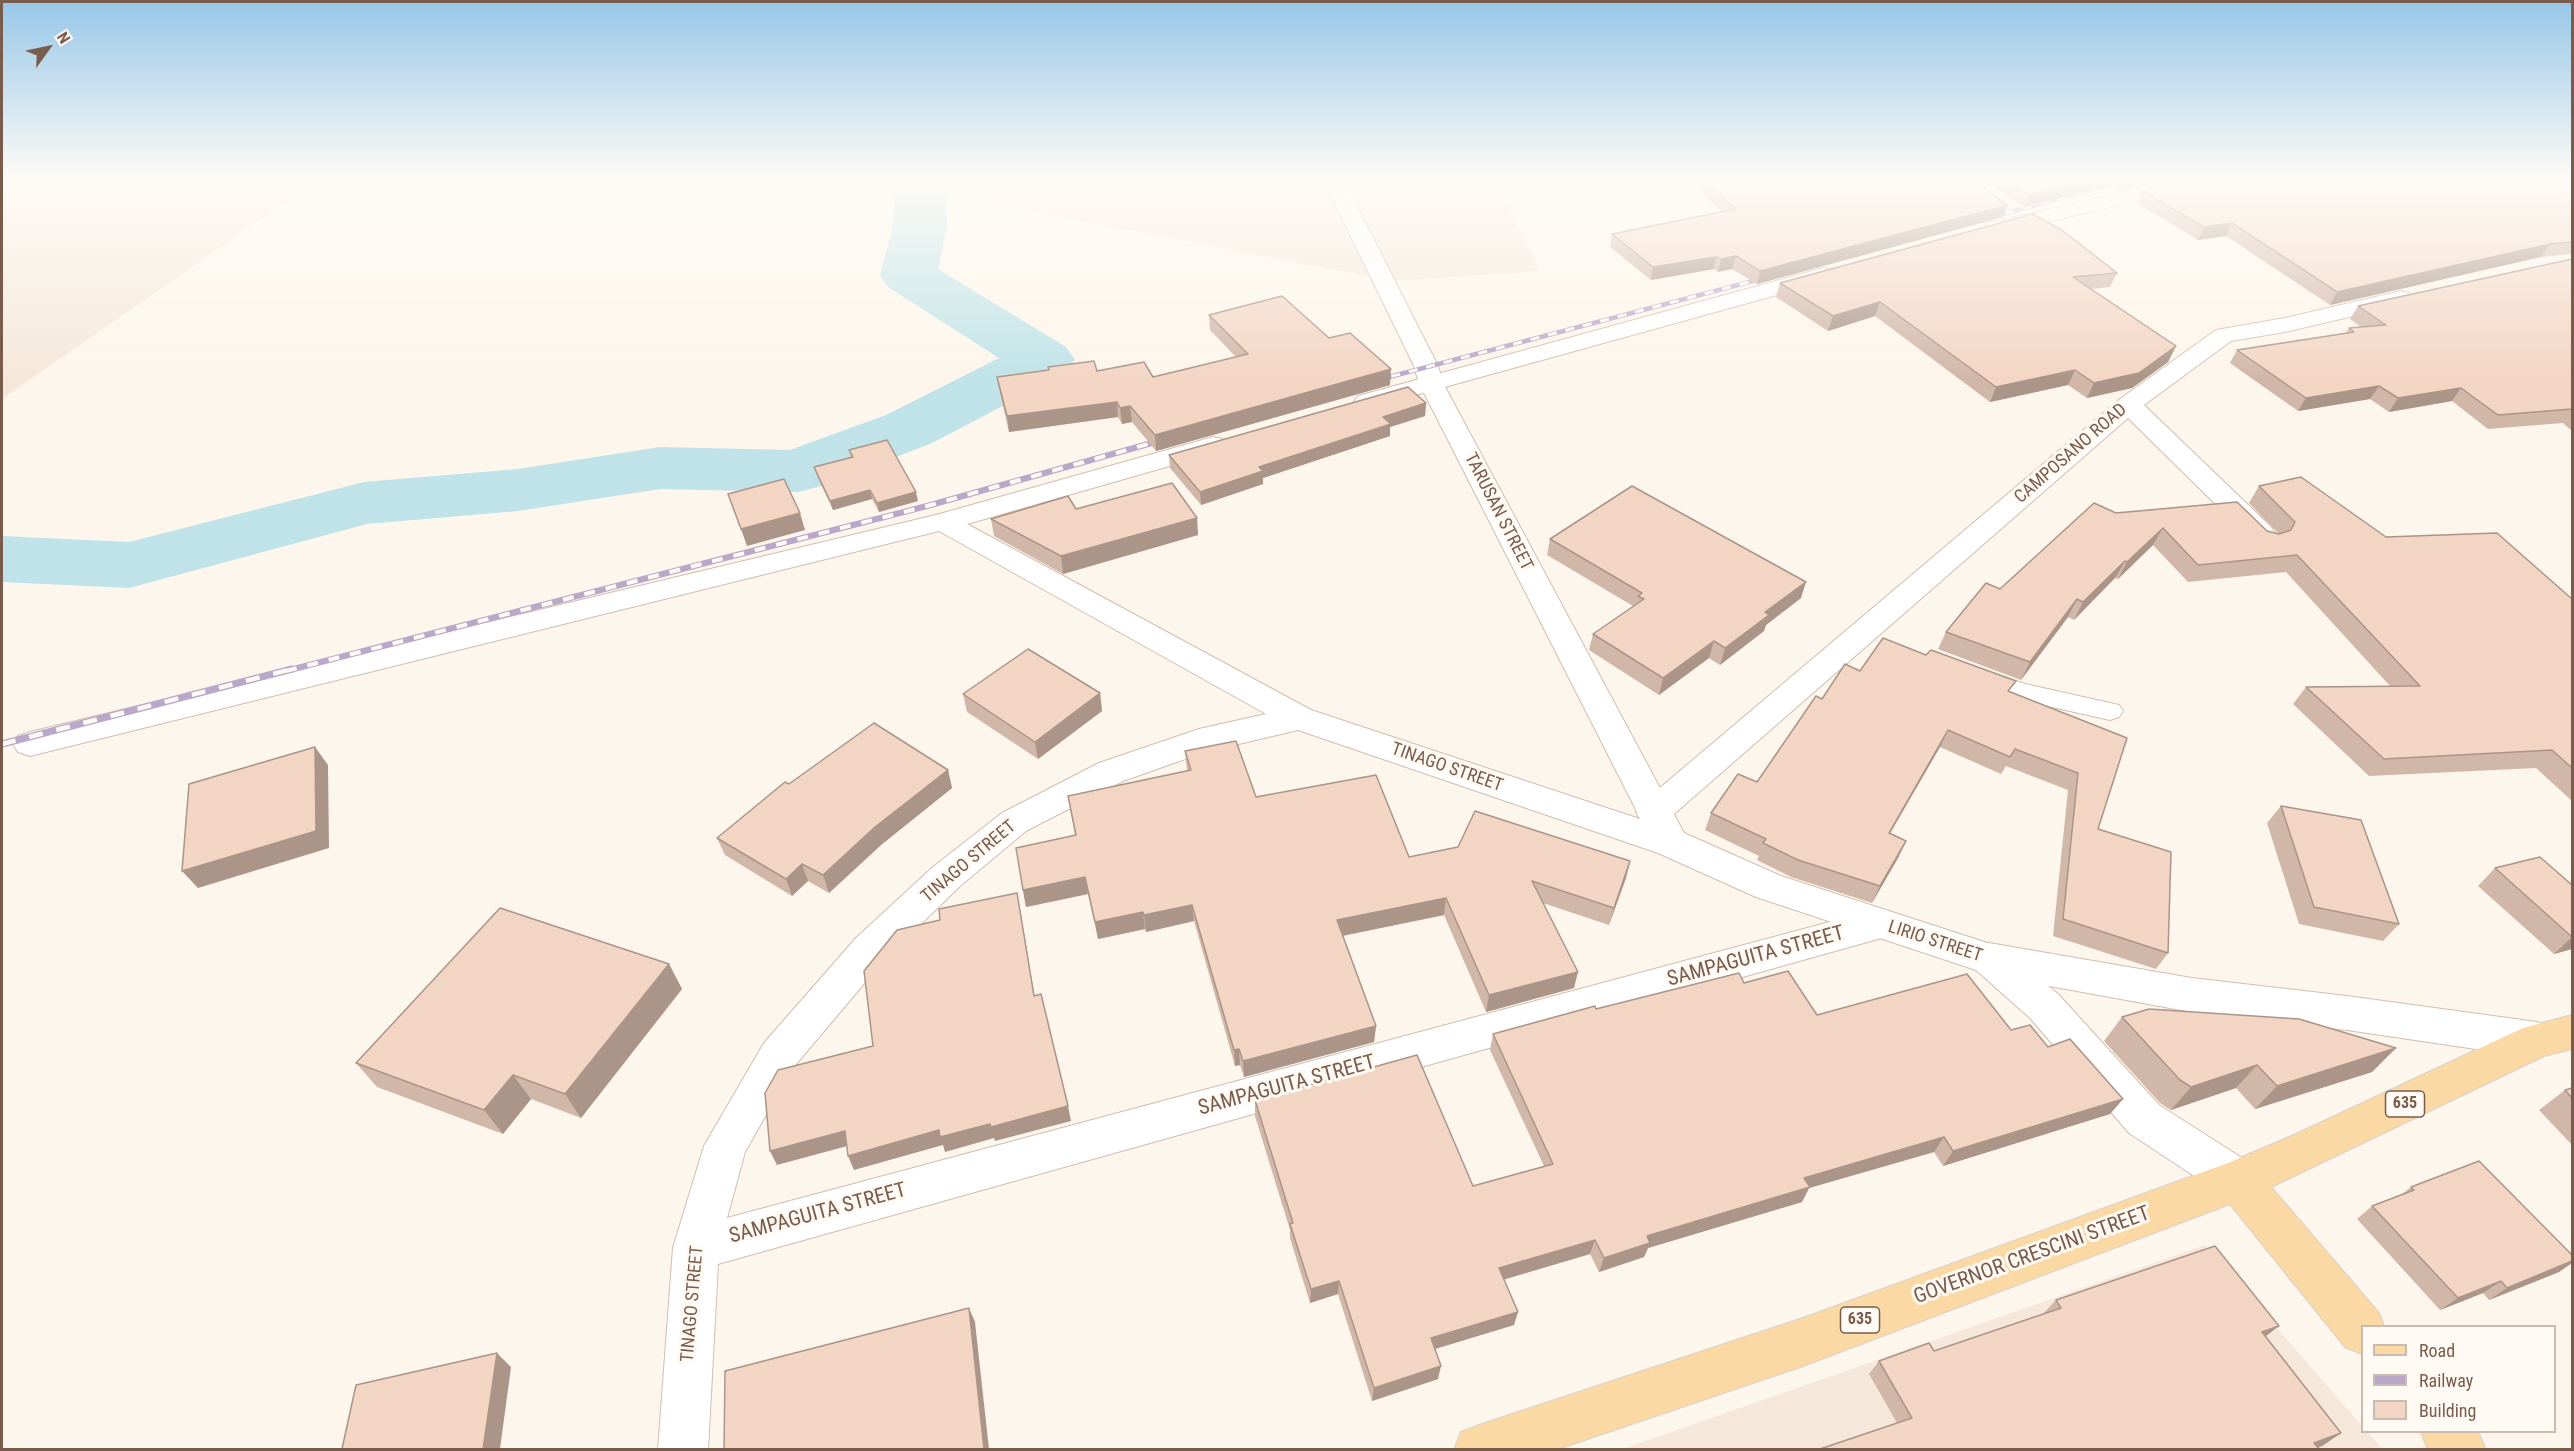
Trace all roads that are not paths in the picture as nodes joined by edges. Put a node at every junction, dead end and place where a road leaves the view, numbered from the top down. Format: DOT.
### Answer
graph roads {
  1 [pos="1366,245"];
  2 [pos="1842,270"];
  3 [pos="2425,293"];
  4 [pos="1431,383"];
  5 [pos="2129,404"];
  6 [pos="1340,409"];
  7 [pos="1238,438"];
  8 [pos="943,522"];
  9 [pos="2268,540"];
  10 [pos="1954,667"];
  11 [pos="2110,711"];
  12 [pos="1299,717"];
  13 [pos="30,744"];
  14 [pos="1662,828"];
  15 [pos="1878,924"];
  16 [pos="1989,959"];
  17 [pos="2555,1036"];
  18 [pos="2238,1180"];
  19 [pos="696,1248"];
  20 [pos="2361,1329"];
  21 [pos="2448,1433"];
  22 [pos="683,1449"];
  23 [pos="1479,1449"];
  24 [pos="2461,1449"];
  1 -- 4 [label="street, TARUSAN STREET"];
  2 -- 4 [label="street"];
  3 -- 5 [label="street, CAMPOSANO ROAD"];
  4 -- 6 [label="street"];
  4 -- 14 [label="street, TARUSAN STREET"];
  5 -- 9 [label="street"];
  5 -- 14 [label="street, CAMPOSANO ROAD"];
  7 -- 8 [label="street"];
  8 -- 12 [label="street"];
  8 -- 13 [label="street"];
  10 -- 11 [label="lane"];
  12 -- 14 [label="street, TINAGO STREET"];
  12 -- 19 [label="street, TINAGO STREET"];
  14 -- 15 [label="street, LIRIO STREET"];
  15 -- 16 [label="street, LIRIO STREET"];
  15 -- 19 [label="street, SAMPAGUITA STREET"];
  16 -- 17 [label="street"];
  16 -- 18 [label="street, LIRIO STREET"];
  17 -- 18 [label="main road, GOVERNOR CRESCINI STREET / 635"];
  18 -- 20 [label="main road"];
  18 -- 23 [label="main road, GOVERNOR CRESCINI STREET / 635"];
  19 -- 22 [label="street, TINAGO STREET"];
  21 -- 24 [label="main road"];
}
